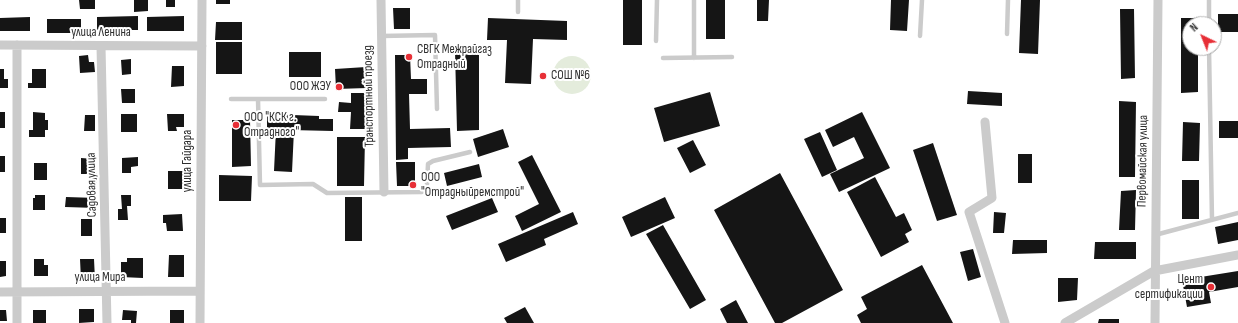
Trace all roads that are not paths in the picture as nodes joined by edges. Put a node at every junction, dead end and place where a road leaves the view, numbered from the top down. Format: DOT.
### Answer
graph roads {
  1 [pos="202,0"];
  2 [pos="381,0"];
  3 [pos="518,0"];
  4 [pos="657,0"];
  5 [pos="694,0"];
  6 [pos="922,0"];
  7 [pos="1008,0"];
  8 [pos="1158,0"];
  9 [pos="1209,0"];
  10 [pos="518,12"];
  11 [pos="1209,16"];
  12 [pos="1007,34"];
  13 [pos="381,36"];
  14 [pos="920,36"];
  15 [pos="656,40"];
  16 [pos="0,45"];
  17 [pos="17,46"];
  18 [pos="101,46"];
  19 [pos="202,46"];
  20 [pos="1209,56"];
  21 [pos="732,57"];
  22 [pos="663,58"];
  23 [pos="694,58"];
  24 [pos="231,99"];
  25 [pos="258,99"];
  26 [pos="325,99"];
  27 [pos="437,109"];
  28 [pos="985,122"];
  29 [pos="470,152"];
  30 [pos="384,192"];
  31 [pos="1238,213"];
  32 [pos="1212,220"];
  33 [pos="1154,235"];
  34 [pos="1238,255"];
  35 [pos="1154,271"];
  36 [pos="107,291"];
  37 [pos="200,291"];
  38 [pos="0,292"];
  39 [pos="17,292"];
  40 [pos="17,323"];
  41 [pos="107,323"];
  42 [pos="200,323"];
  43 [pos="1005,323"];
  44 [pos="1065,323"];
  45 [pos="1155,323"];
  1 -- 19 [label="street, улица Гайдара"];
  2 -- 13 [label="street, Транспортный проезд"];
  3 -- 10 [label="lane"];
  4 -- 15 [label="lane"];
  5 -- 23 [label="lane"];
  6 -- 14 [label="lane"];
  7 -- 12 [label="lane"];
  8 -- 33 [label="street, Первомайская улица"];
  9 -- 11 [label="lane"];
  13 -- 27 [label="lane"];
  13 -- 30 [label="street, Транспортный проезд"];
  16 -- 17 [label="street, улица Ленина"];
  17 -- 18 [label="street, улица Ленина"];
  17 -- 39 [label="street"];
  18 -- 19 [label="street, улица Ленина"];
  18 -- 36 [label="street, Садовая улица"];
  19 -- 37 [label="street, улица Гайдара"];
  20 -- 32 [label="lane"];
  21 -- 23 [label="lane"];
  22 -- 23 [label="lane"];
  24 -- 25 [label="lane"];
  25 -- 26 [label="lane"];
  25 -- 30 [label="lane"];
  28 -- 43 [label="street"];
  29 -- 30 [label="lane"];
  31 -- 32 [label="lane"];
  32 -- 33 [label="lane"];
  33 -- 35 [label="street, Первомайская улица"];
  34 -- 35 [label="street"];
  35 -- 44 [label="street"];
  35 -- 45 [label="street, Первомайская улица"];
  36 -- 37 [label="street, улица Мира"];
  36 -- 39 [label="street, улица Мира"];
  36 -- 41 [label="street, Садовая улица"];
  37 -- 42 [label="street, улица Гайдара"];
  38 -- 39 [label="street, улица Мира"];
  39 -- 40 [label="street"];
}
